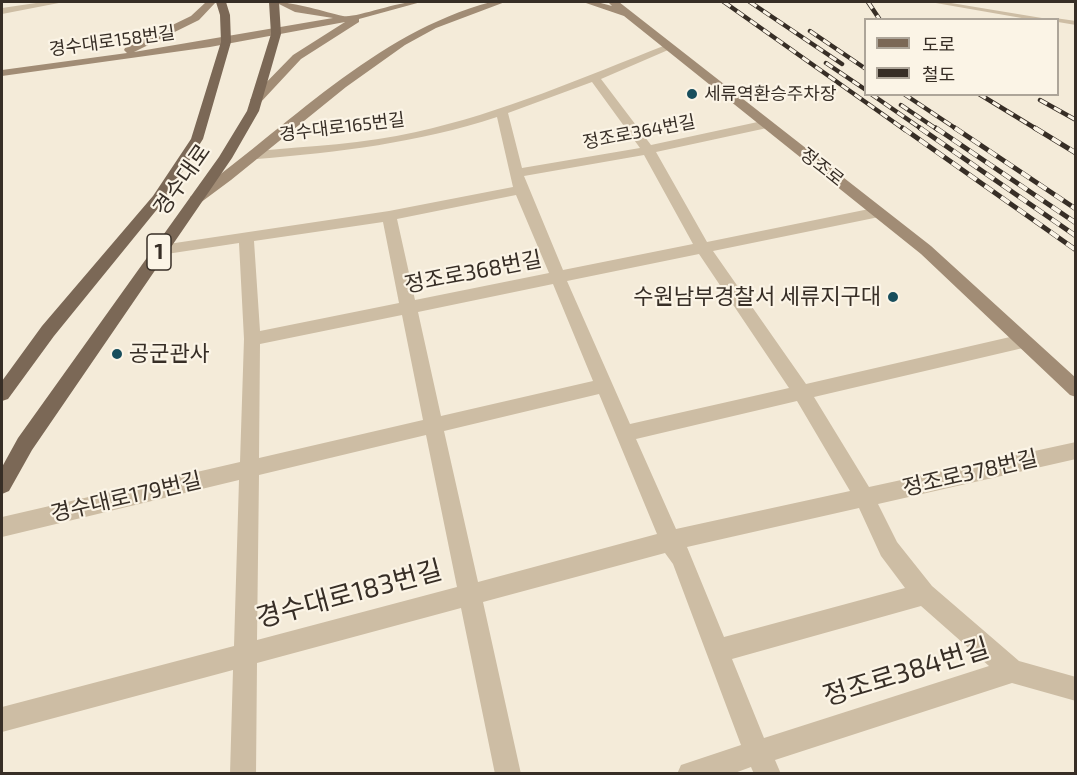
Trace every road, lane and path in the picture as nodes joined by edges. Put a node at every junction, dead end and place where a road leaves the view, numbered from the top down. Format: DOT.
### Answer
graph roads {
  1 [pos="59,2"];
  2 [pos="212,2"];
  3 [pos="221,2"];
  4 [pos="274,2"];
  5 [pos="280,2"];
  6 [pos="416,2"];
  7 [pos="500,2"];
  8 [pos="588,2"];
  9 [pos="613,2"];
  10 [pos="934,2"];
  11 [pos="2,11"];
  12 [pos="630,16"];
  13 [pos="358,17"];
  14 [pos="1038,18"];
  15 [pos="1059,21"];
  16 [pos="1076,23"];
  17 [pos="276,34"];
  18 [pos="226,42"];
  19 [pos="670,47"];
  20 [pos="113,58"];
  21 [pos="2,73"];
  22 [pos="594,77"];
  23 [pos="256,100"];
  24 [pos="502,113"];
  25 [pos="767,124"];
  26 [pos="648,150"];
  27 [pos="257,155"];
  28 [pos="516,173"];
  29 [pos="521,190"];
  30 [pos="195,200"];
  31 [pos="879,212"];
  32 [pos="389,216"];
  33 [pos="246,239"];
  34 [pos="703,249"];
  35 [pos="160,250"];
  36 [pos="559,278"];
  37 [pos="409,308"];
  38 [pos="252,339"];
  39 [pos="1023,341"];
  40 [pos="606,385"];
  41 [pos="1076,390"];
  42 [pos="801,391"];
  43 [pos="2,394"];
  44 [pos="433,424"];
  45 [pos="626,434"];
  46 [pos="1076,450"];
  47 [pos="250,468"];
  48 [pos="2,486"];
  49 [pos="864,497"];
  50 [pos="2,527"];
  51 [pos="670,541"];
  52 [pos="469,594"];
  53 [pos="924,594"];
  54 [pos="717,651"];
  55 [pos="246,653"];
  56 [pos="1012,671"];
  57 [pos="1076,689"];
  58 [pos="2,720"];
  59 [pos="756,751"];
  60 [pos="243,774"];
  61 [pos="508,774"];
  62 [pos="690,774"];
  63 [pos="768,774"];
  1 -- 11 [label="street"];
  2 -- 20 [label="main road"];
  3 -- 18 [label="main road, 경수대로 / 1"];
  4 -- 17 [label="main road, 경수대로 / 1"];
  5 -- 13 [label="main road"];
  6 -- 13 [label="main road, 경수대로158번길"];
  7 -- 27 [label="main road"];
  8 -- 12 [label="main road"];
  9 -- 12 [label="main road, 정조로"];
  10 -- 14 [label="lane"];
  12 -- 19 [label="main road, 정조로"];
  13 -- 17 [label="main road, 경수대로158번길"];
  13 -- 23 [label="main road"];
  15 -- 16 [label="lane"];
  17 -- 18 [label="main road, 경수대로158번길"];
  17 -- 23 [label="main road, 경수대로 / 1"];
  18 -- 20 [label="main road, 경수대로158번길"];
  18 -- 43 [label="main road, 경수대로 / 1"];
  19 -- 22 [label="street, 경수대로165번길"];
  19 -- 25 [label="main road, 정조로"];
  20 -- 21 [label="main road, 경수대로158번길"];
  22 -- 24 [label="street, 경수대로165번길"];
  22 -- 26 [label="street"];
  23 -- 30 [label="main road, 경수대로 / 1"];
  24 -- 27 [label="street, 경수대로165번길"];
  24 -- 28 [label="street"];
  25 -- 26 [label="street, 정조로364번길"];
  25 -- 31 [label="main road, 정조로"];
  26 -- 28 [label="street, 정조로364번길"];
  26 -- 34 [label="street"];
  27 -- 30 [label="main road"];
  28 -- 29 [label="street"];
  29 -- 32 [label="street"];
  29 -- 36 [label="street"];
  30 -- 35 [label="main road, 경수대로 / 1"];
  31 -- 34 [label="street, 정조로368번길"];
  31 -- 39 [label="main road, 정조로"];
  32 -- 33 [label="street"];
  32 -- 37 [label="street"];
  33 -- 35 [label="street"];
  33 -- 38 [label="street"];
  34 -- 36 [label="street, 정조로368번길"];
  34 -- 42 [label="street"];
  35 -- 48 [label="main road, 경수대로 / 1"];
  36 -- 37 [label="street, 정조로368번길"];
  36 -- 40 [label="street"];
  37 -- 38 [label="street, 정조로368번길"];
  37 -- 44 [label="street"];
  38 -- 47 [label="street"];
  39 -- 41 [label="main road, 정조로"];
  39 -- 42 [label="street"];
  40 -- 44 [label="street, 경수대로179번길"];
  40 -- 45 [label="street"];
  42 -- 45 [label="street"];
  42 -- 49 [label="street"];
  44 -- 47 [label="street, 경수대로179번길"];
  44 -- 52 [label="street"];
  45 -- 51 [label="street"];
  46 -- 49 [label="street, 정조로378번길"];
  47 -- 50 [label="street, 경수대로179번길"];
  47 -- 55 [label="street"];
  49 -- 51 [label="street, 정조로378번길"];
  49 -- 53 [label="street"];
  51 -- 52 [label="street, 경수대로183번길"];
  51 -- 54 [label="street"];
  52 -- 55 [label="street, 경수대로183번길"];
  52 -- 61 [label="street, 경수대로183번길"];
  53 -- 54 [label="street"];
  53 -- 56 [label="street"];
  54 -- 59 [label="street"];
  55 -- 58 [label="street, 경수대로183번길"];
  55 -- 60 [label="street, 경수대로183번길"];
  56 -- 57 [label="street, 정조로384번길"];
  56 -- 59 [label="street, 정조로384번길"];
  59 -- 62 [label="street, 정조로384번길"];
  59 -- 63 [label="street"];
}
